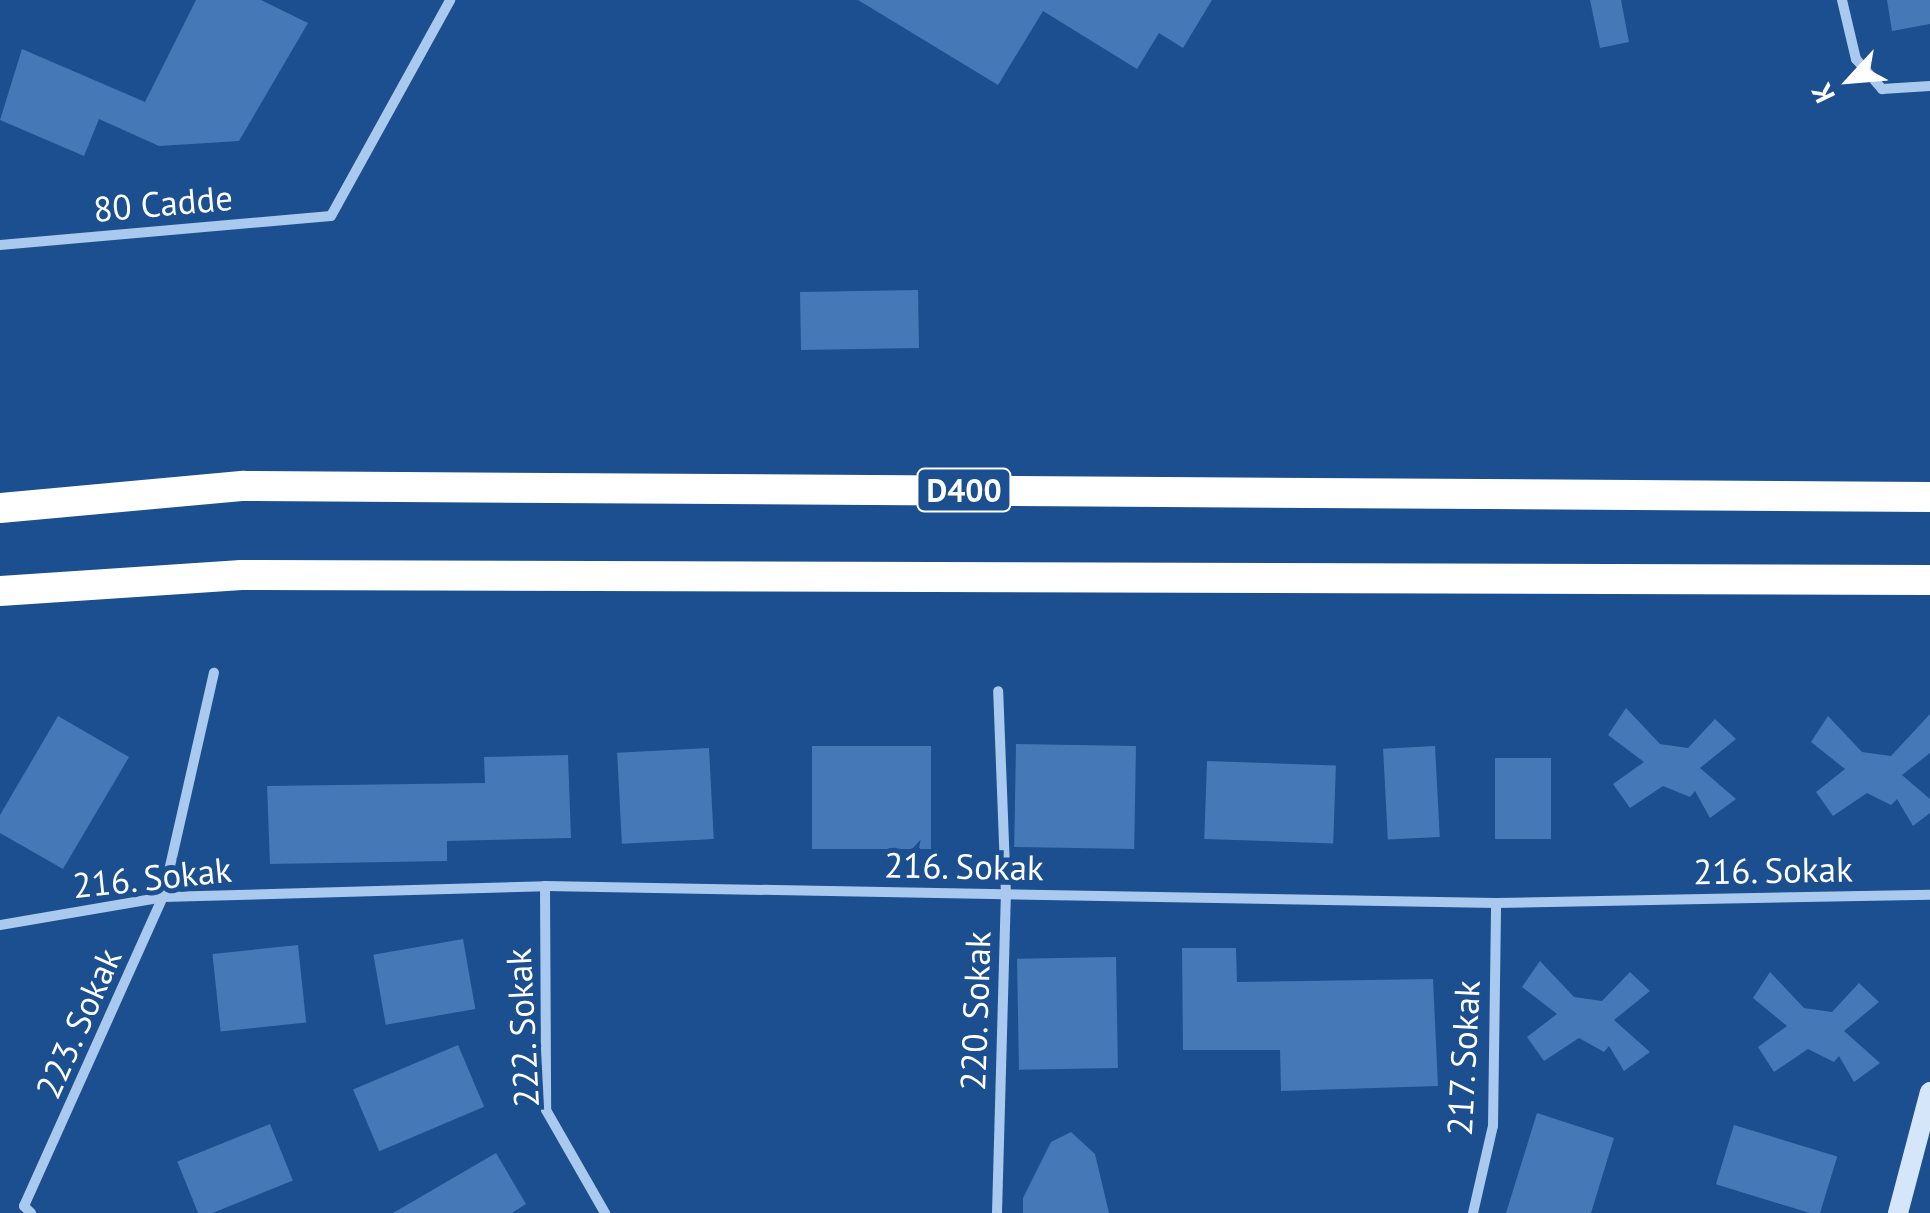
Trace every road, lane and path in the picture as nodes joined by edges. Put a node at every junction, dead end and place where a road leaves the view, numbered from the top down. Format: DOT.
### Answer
graph roads {
  1 [pos="450,0"];
  2 [pos="1842,0"];
  3 [pos="1930,86"];
  4 [pos="0,245"];
  5 [pos="1930,497"];
  6 [pos="0,508"];
  7 [pos="1930,580"];
  8 [pos="0,591"];
  9 [pos="214,674"];
  10 [pos="998,691"];
  11 [pos="545,886"];
  12 [pos="1006,894"];
  13 [pos="1930,895"];
  14 [pos="163,897"];
  15 [pos="1496,903"];
  16 [pos="0,925"];
  17 [pos="1930,1092"];
  18 [pos="24,1211"];
  19 [pos="606,1213"];
  20 [pos="997,1213"];
  21 [pos="1473,1213"];
  22 [pos="1898,1213"];
  1 -- 4 [label="street, 80 Cadde"];
  2 -- 3 [label="street"];
  5 -- 6 [label="highway, D400"];
  7 -- 8 [label="highway"];
  9 -- 14 [label="street, 223. Sokak"];
  10 -- 12 [label="street, 220. Sokak"];
  11 -- 12 [label="street, 216. Sokak"];
  11 -- 14 [label="street, 216. Sokak"];
  11 -- 19 [label="street, 222. Sokak"];
  12 -- 15 [label="street, 216. Sokak"];
  12 -- 20 [label="street, 220. Sokak"];
  13 -- 15 [label="street, 216. Sokak"];
  14 -- 16 [label="street, 216. Sokak"];
  14 -- 18 [label="street, 223. Sokak"];
  15 -- 21 [label="street, 217. Sokak"];
  17 -- 22 [label="main road"];
}
